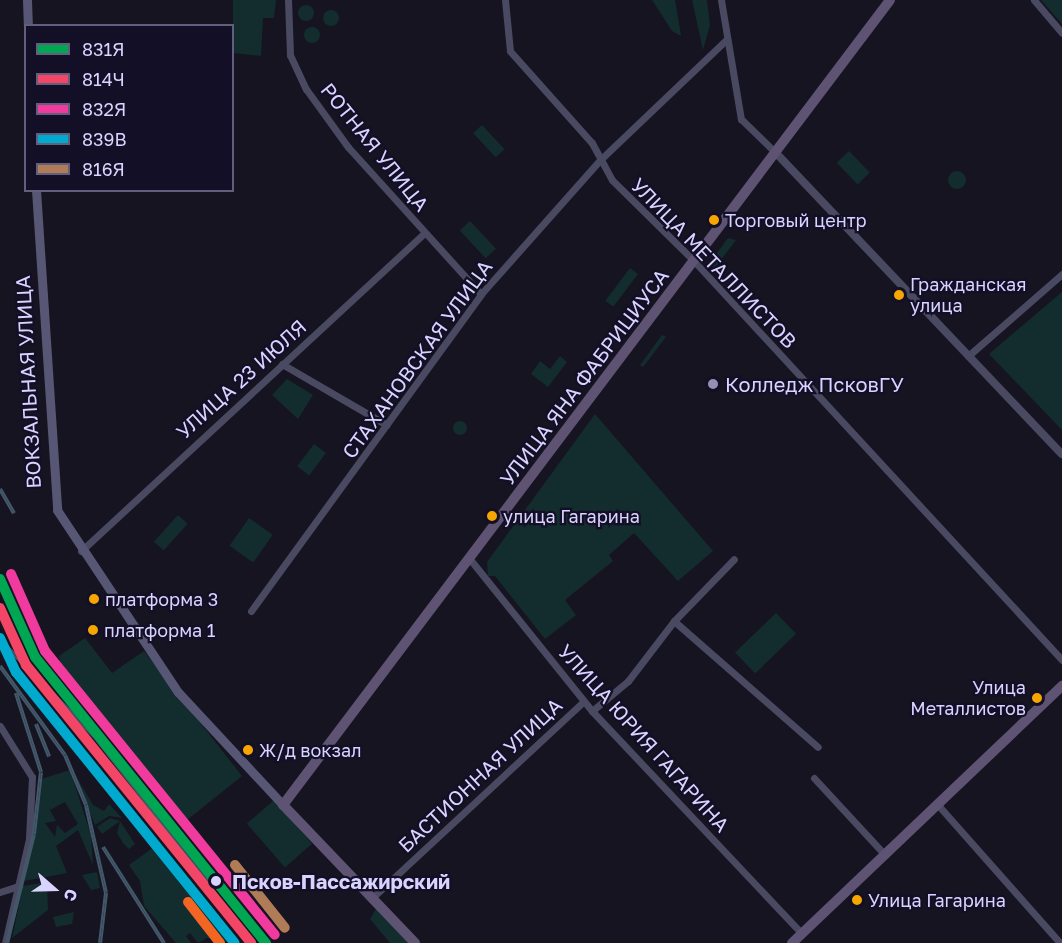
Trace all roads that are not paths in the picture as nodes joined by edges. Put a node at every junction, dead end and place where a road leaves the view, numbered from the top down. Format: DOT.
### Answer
graph roads {
  1 [pos="27,0"];
  2 [pos="288,0"];
  3 [pos="505,0"];
  4 [pos="721,0"];
  5 [pos="890,0"];
  6 [pos="1034,0"];
  7 [pos="28,24"];
  8 [pos="1062,33"];
  9 [pos="727,39"];
  10 [pos="776,153"];
  11 [pos="600,159"];
  12 [pos="36,192"];
  13 [pos="425,233"];
  14 [pos="694,261"];
  15 [pos="1062,274"];
  16 [pos="481,294"];
  17 [pos="968,356"];
  18 [pos="282,364"];
  19 [pos="387,425"];
  20 [pos="1062,454"];
  21 [pos="81,551"];
  22 [pos="469,558"];
  23 [pos="734,559"];
  24 [pos="251,611"];
  25 [pos="674,621"];
  26 [pos="1062,660"];
  27 [pos="1062,686"];
  28 [pos="584,701"];
  29 [pos="592,711"];
  30 [pos="0,726"];
  31 [pos="818,747"];
  32 [pos="814,777"];
  33 [pos="283,805"];
  34 [pos="938,805"];
  35 [pos="885,855"];
  36 [pos="19,886"];
  37 [pos="0,892"];
  38 [pos="372,898"];
  39 [pos="802,934"];
  40 [pos="5,943"];
  41 [pos="415,943"];
  42 [pos="792,943"];
  43 [pos="1060,943"];
  1 -- 7 [label="main road"];
  2 -- 13 [label="street, РОТНАЯ УЛИЦА"];
  3 -- 11 [label="street, УЛИЦА МЕТАЛЛИСТОВ"];
  4 -- 9 [label="street"];
  5 -- 10 [label="main road, УЛИЦА ЯНА ФАБРИЦИУСА"];
  6 -- 8 [label="street"];
  9 -- 10 [label="street"];
  9 -- 11 [label="street, СТАХАНОВСКАЯ УЛИЦА"];
  10 -- 14 [label="main road, УЛИЦА ЯНА ФАБРИЦИУСА"];
  10 -- 17 [label="street"];
  11 -- 14 [label="street, УЛИЦА МЕТАЛЛИСТОВ"];
  11 -- 16 [label="street, СТАХАНОВСКАЯ УЛИЦА"];
  12 -- 21 [label="main road, ВОКЗАЛЬНАЯ УЛИЦА"];
  13 -- 16 [label="street, РОТНАЯ УЛИЦА"];
  13 -- 18 [label="street, УЛИЦА 23 ИЮЛЯ"];
  14 -- 22 [label="main road, УЛИЦА ЯНА ФАБРИЦИУСА"];
  14 -- 26 [label="street, УЛИЦА МЕТАЛЛИСТОВ"];
  15 -- 17 [label="street"];
  16 -- 19 [label="street, СТАХАНОВСКАЯ УЛИЦА"];
  17 -- 20 [label="street"];
  18 -- 19 [label="street"];
  18 -- 21 [label="street, УЛИЦА 23 ИЮЛЯ"];
  19 -- 24 [label="street, СТАХАНОВСКАЯ УЛИЦА"];
  21 -- 33 [label="main road, ВОКЗАЛЬНАЯ УЛИЦА"];
  22 -- 28 [label="street, УЛИЦА ЮРИЯ ГАГАРИНА"];
  22 -- 33 [label="main road, УЛИЦА ЯНА ФАБРИЦИУСА"];
  23 -- 25 [label="street, БАСТИОННАЯ УЛИЦА"];
  25 -- 29 [label="street, БАСТИОННАЯ УЛИЦА"];
  25 -- 31 [label="street"];
  27 -- 34 [label="main road"];
  28 -- 29 [label="street, УЛИЦА ЮРИЯ ГАГАРИНА"];
  28 -- 38 [label="street, БАСТИОННАЯ УЛИЦА"];
  29 -- 39 [label="street, УЛИЦА ЮРИЯ ГАГАРИНА"];
  30 -- 36 [label="street"];
  32 -- 35 [label="street"];
  33 -- 38 [label="main road, ВОКЗАЛЬНАЯ УЛИЦА"];
  34 -- 35 [label="main road"];
  34 -- 43 [label="street"];
  35 -- 39 [label="main road"];
  36 -- 37 [label="street"];
  36 -- 40 [label="street"];
  38 -- 41 [label="main road, ВОКЗАЛЬНАЯ УЛИЦА"];
  39 -- 42 [label="main road"];
}
